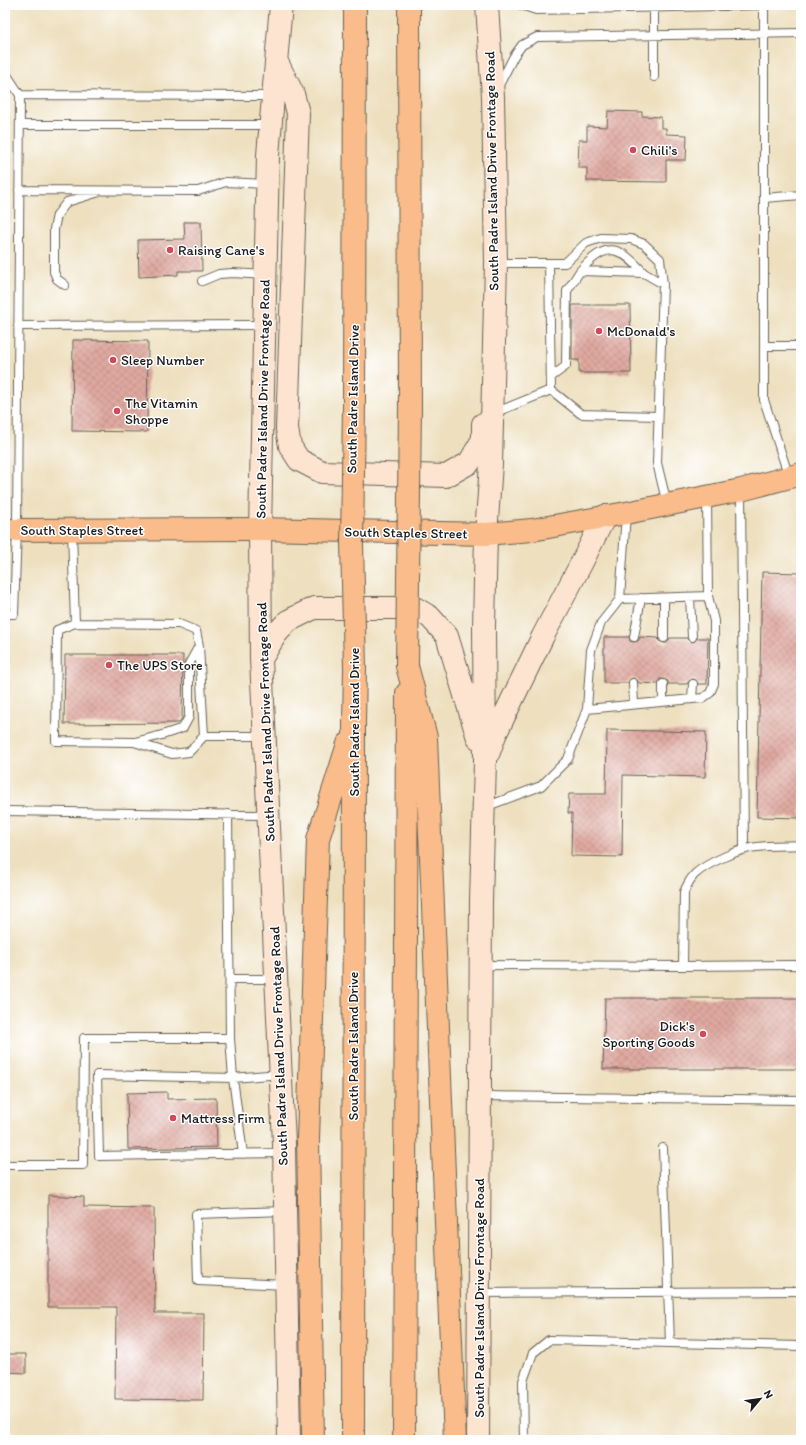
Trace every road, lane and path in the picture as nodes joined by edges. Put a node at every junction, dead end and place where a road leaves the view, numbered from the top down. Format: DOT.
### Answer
graph roads {
  1 [pos="281,5"];
  2 [pos="355,5"];
  3 [pos="409,5"];
  4 [pos="487,5"];
  5 [pos="521,5"];
  6 [pos="542,5"];
  7 [pos="764,5"];
  8 [pos="654,6"];
  9 [pos="531,9"];
  10 [pos="764,33"];
  11 [pos="801,33"];
  12 [pos="654,35"];
  13 [pos="276,61"];
  14 [pos="5,72"];
  15 [pos="654,77"];
  16 [pos="20,95"];
  17 [pos="273,96"];
  18 [pos="493,97"];
  19 [pos="270,125"];
  20 [pos="20,126"];
  21 [pos="268,184"];
  22 [pos="19,190"];
  23 [pos="104,190"];
  24 [pos="801,195"];
  25 [pos="764,198"];
  26 [pos="496,263"];
  27 [pos="549,263"];
  28 [pos="580,271"];
  29 [pos="644,273"];
  30 [pos="266,275"];
  31 [pos="202,281"];
  32 [pos="663,284"];
  33 [pos="65,285"];
  34 [pos="264,325"];
  35 [pos="18,326"];
  36 [pos="764,346"];
  37 [pos="801,346"];
  38 [pos="551,377"];
  39 [pos="551,390"];
  40 [pos="492,414"];
  41 [pos="658,416"];
  42 [pos="795,476"];
  43 [pos="741,490"];
  44 [pos="707,497"];
  45 [pos="667,504"];
  46 [pos="616,515"];
  47 [pos="260,529"];
  48 [pos="11,530"];
  49 [pos="72,530"];
  50 [pos="486,534"];
  51 [pos="708,596"];
  52 [pos="690,597"];
  53 [pos="620,598"];
  54 [pos="641,598"];
  55 [pos="664,598"];
  56 [pos="5,614"];
  57 [pos="75,623"];
  58 [pos="634,637"];
  59 [pos="692,637"];
  60 [pos="664,638"];
  61 [pos="200,646"];
  62 [pos="261,659"];
  63 [pos="407,666"];
  64 [pos="633,683"];
  65 [pos="663,684"];
  66 [pos="692,684"];
  67 [pos="692,699"];
  68 [pos="663,702"];
  69 [pos="634,704"];
  70 [pos="587,709"];
  71 [pos="354,723"];
  72 [pos="204,736"];
  73 [pos="265,736"];
  74 [pos="134,742"];
  75 [pos="485,762"];
  76 [pos="484,808"];
  77 [pos="5,811"];
  78 [pos="228,814"];
  79 [pos="269,815"];
  80 [pos="801,845"];
  81 [pos="744,849"];
  82 [pos="480,965"];
  83 [pos="801,965"];
  84 [pos="683,966"];
  85 [pos="230,979"];
  86 [pos="276,979"];
  87 [pos="230,1038"];
  88 [pos="281,1074"];
  89 [pos="233,1078"];
  90 [pos="480,1096"];
  91 [pos="801,1100"];
  92 [pos="663,1148"];
  93 [pos="284,1153"];
  94 [pos="243,1154"];
  95 [pos="5,1165"];
  96 [pos="285,1211"];
  97 [pos="287,1286"];
  98 [pos="801,1291"];
  99 [pos="669,1292"];
  100 [pos="479,1293"];
  101 [pos="670,1343"];
  102 [pos="801,1346"];
  103 [pos="289,1440"];
  104 [pos="313,1440"];
  105 [pos="353,1440"];
  106 [pos="404,1440"];
  107 [pos="455,1440"];
  108 [pos="478,1440"];
  109 [pos="524,1440"];
  1 -- 13 [label="main road, South Padre Island Drive Frontage Road"];
  2 -- 71 [label="main road, South Padre Island Drive, bridge"];
  3 -- 63 [label="main road, bridge"];
  4 -- 18 [label="main road, South Padre Island Drive Frontage Road"];
  5 -- 9 [label="lane"];
  6 -- 9 [label="lane"];
  7 -- 8 [label="lane"];
  7 -- 10 [label="lane"];
  8 -- 9 [label="lane"];
  8 -- 12 [label="lane"];
  10 -- 11 [label="lane"];
  10 -- 12 [label="lane"];
  10 -- 25 [label="lane"];
  12 -- 15 [label="lane"];
  12 -- 18 [label="lane"];
  13 -- 17 [label="main road, South Padre Island Drive Frontage Road"];
  13 -- 26 [label="main road"];
  14 -- 16 [label="lane"];
  16 -- 17 [label="lane"];
  16 -- 20 [label="lane"];
  17 -- 19 [label="main road, South Padre Island Drive Frontage Road"];
  18 -- 26 [label="main road, South Padre Island Drive Frontage Road"];
  19 -- 20 [label="lane"];
  19 -- 21 [label="main road, South Padre Island Drive Frontage Road"];
  20 -- 22 [label="lane"];
  21 -- 23 [label="lane"];
  21 -- 30 [label="main road, South Padre Island Drive Frontage Road"];
  22 -- 23 [label="lane"];
  22 -- 35 [label="lane"];
  23 -- 33 [label="lane"];
  24 -- 25 [label="lane"];
  25 -- 36 [label="lane"];
  26 -- 27 [label="lane"];
  26 -- 40 [label="main road, South Padre Island Drive Frontage Road"];
  27 -- 32 [label="lane"];
  27 -- 38 [label="lane"];
  28 -- 29 [label="lane"];
  28 -- 29 [label="lane"];
  28 -- 38 [label="lane"];
  29 -- 32 [label="lane"];
  30 -- 31 [label="lane"];
  30 -- 34 [label="main road, South Padre Island Drive Frontage Road"];
  32 -- 41 [label="lane"];
  34 -- 35 [label="lane"];
  34 -- 47 [label="main road, South Padre Island Drive Frontage Road"];
  35 -- 48 [label="lane"];
  36 -- 37 [label="lane"];
  36 -- 42 [label="lane"];
  38 -- 39 [label="lane"];
  39 -- 40 [label="lane"];
  39 -- 41 [label="lane"];
  40 -- 50 [label="main road, South Padre Island Drive Frontage Road"];
  41 -- 45 [label="lane"];
  42 -- 43 [label="main road, South Staples Street"];
  43 -- 44 [label="main road, South Staples Street"];
  43 -- 81 [label="lane"];
  44 -- 45 [label="main road, South Staples Street"];
  44 -- 51 [label="lane"];
  45 -- 46 [label="main road, South Staples Street"];
  46 -- 50 [label="main road, South Staples Street"];
  46 -- 53 [label="lane"];
  46 -- 75 [label="main road"];
  47 -- 49 [label="main road, South Staples Street"];
  47 -- 50 [label="main road, South Staples Street"];
  47 -- 62 [label="main road, South Padre Island Drive Frontage Road"];
  48 -- 49 [label="main road, South Staples Street"];
  48 -- 56 [label="lane"];
  49 -- 57 [label="lane"];
  50 -- 75 [label="main road, South Padre Island Drive Frontage Road"];
  51 -- 52 [label="lane"];
  51 -- 67 [label="lane"];
  52 -- 55 [label="lane"];
  52 -- 59 [label="lane"];
  53 -- 54 [label="lane"];
  53 -- 70 [label="lane"];
  54 -- 55 [label="lane"];
  54 -- 58 [label="lane"];
  55 -- 60 [label="lane"];
  57 -- 61 [label="lane"];
  57 -- 74 [label="lane"];
  61 -- 72 [label="lane"];
  61 -- 74 [label="lane"];
  62 -- 73 [label="main road, South Padre Island Drive Frontage Road"];
  62 -- 75 [label="main road"];
  63 -- 106 [label="main road"];
  63 -- 107 [label="main road"];
  64 -- 69 [label="lane"];
  65 -- 68 [label="lane"];
  66 -- 67 [label="lane"];
  67 -- 68 [label="lane"];
  68 -- 69 [label="lane"];
  69 -- 70 [label="lane"];
  70 -- 76 [label="lane"];
  71 -- 104 [label="main road"];
  71 -- 105 [label="main road, South Padre Island Drive"];
  72 -- 73 [label="lane"];
  72 -- 74 [label="lane"];
  73 -- 79 [label="main road, South Padre Island Drive Frontage Road"];
  75 -- 76 [label="main road, South Padre Island Drive Frontage Road"];
  76 -- 82 [label="main road, South Padre Island Drive Frontage Road"];
  77 -- 78 [label="lane"];
  78 -- 79 [label="lane"];
  78 -- 85 [label="lane"];
  79 -- 86 [label="main road, South Padre Island Drive Frontage Road"];
  80 -- 81 [label="lane"];
  81 -- 84 [label="lane"];
  82 -- 84 [label="lane"];
  82 -- 90 [label="main road, South Padre Island Drive Frontage Road"];
  83 -- 84 [label="lane"];
  85 -- 86 [label="lane"];
  85 -- 87 [label="lane"];
  86 -- 88 [label="main road, South Padre Island Drive Frontage Road"];
  87 -- 89 [label="lane"];
  87 -- 95 [label="lane"];
  88 -- 89 [label="lane"];
  88 -- 93 [label="main road, South Padre Island Drive Frontage Road"];
  89 -- 94 [label="lane"];
  89 -- 94 [label="lane"];
  90 -- 91 [label="lane"];
  90 -- 100 [label="main road, South Padre Island Drive Frontage Road"];
  92 -- 99 [label="lane"];
  93 -- 94 [label="lane"];
  93 -- 96 [label="main road, South Padre Island Drive Frontage Road"];
  96 -- 97 [label="main road, South Padre Island Drive Frontage Road"];
  96 -- 97 [label="lane"];
  97 -- 103 [label="main road, South Padre Island Drive Frontage Road"];
  98 -- 99 [label="lane"];
  99 -- 100 [label="lane"];
  99 -- 101 [label="lane"];
  100 -- 108 [label="main road, South Padre Island Drive Frontage Road"];
  101 -- 102 [label="lane"];
  101 -- 109 [label="lane"];
}
